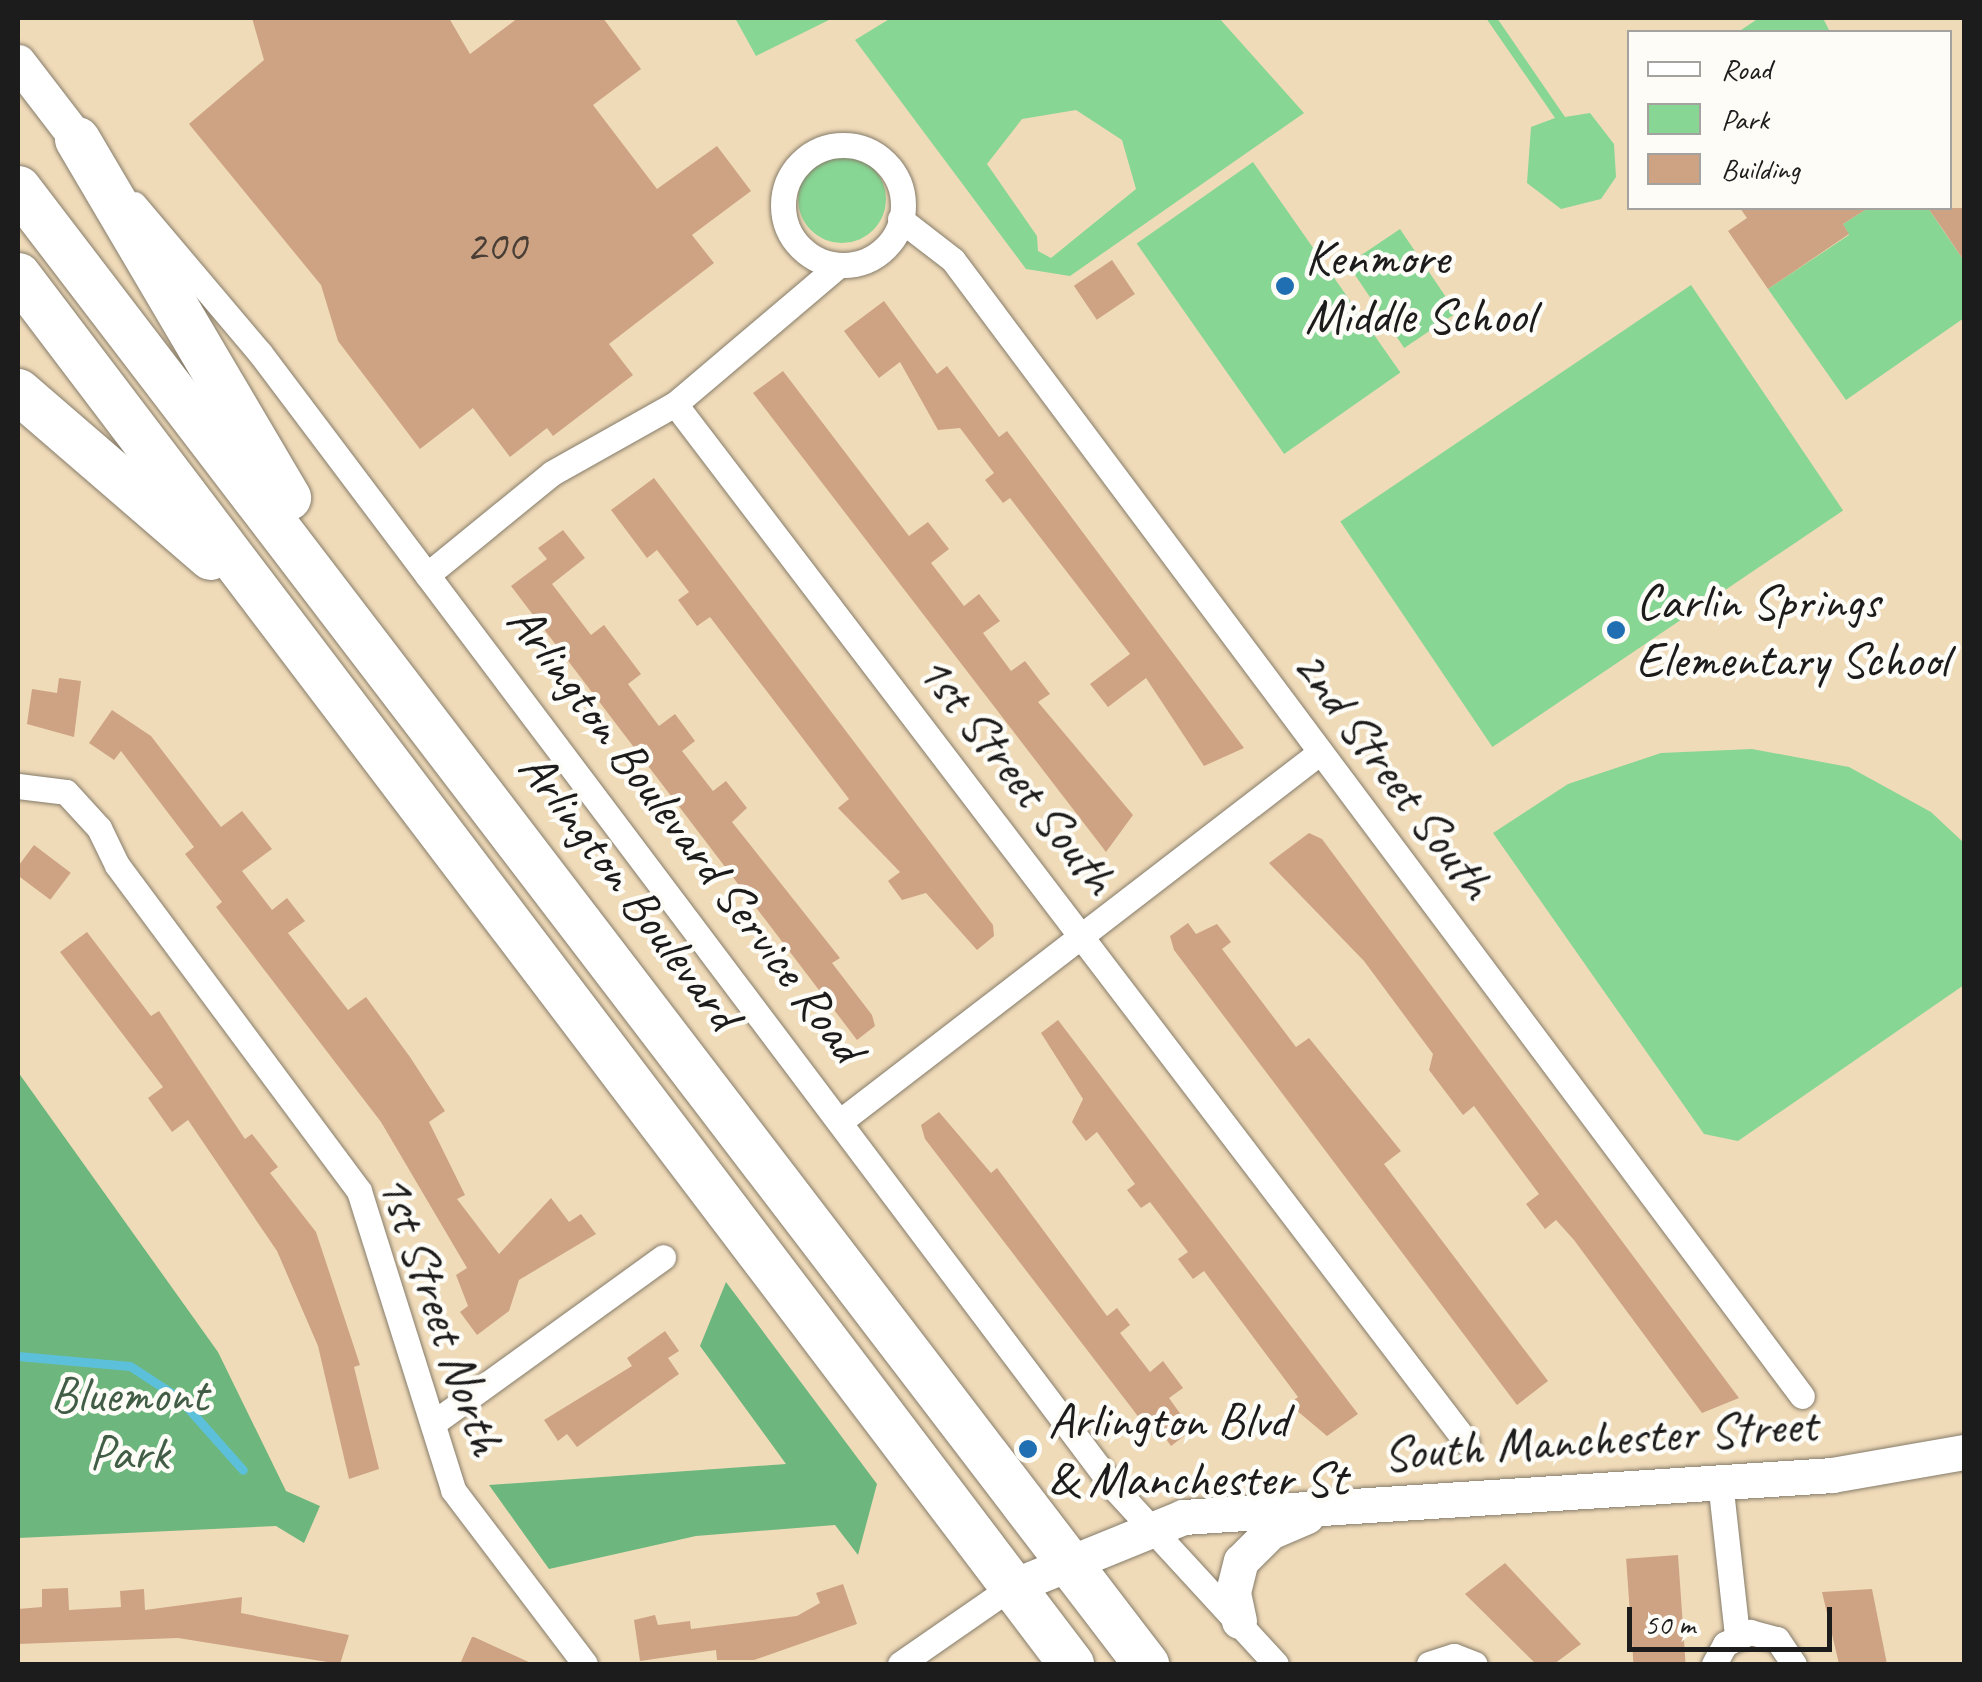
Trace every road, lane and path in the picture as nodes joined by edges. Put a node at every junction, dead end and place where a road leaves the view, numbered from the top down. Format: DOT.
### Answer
graph roads {
  1 [pos="18,62"];
  2 [pos="77,140"];
  3 [pos="18,188"];
  4 [pos="900,219"];
  5 [pos="839,265"];
  6 [pos="18,275"];
  7 [pos="18,391"];
  8 [pos="675,404"];
  9 [pos="427,576"];
  10 [pos="368,637"];
  11 [pos="303,644"];
  12 [pos="1319,753"];
  13 [pos="18,786"];
  14 [pos="1082,931"];
  15 [pos="842,1120"];
  16 [pos="663,1257"];
  17 [pos="1802,1396"];
  18 [pos="436,1420"];
  19 [pos="1467,1443"];
  20 [pos="1964,1452"];
  21 [pos="1720,1481"];
  22 [pos="1326,1507"];
  23 [pos="1150,1524"];
  24 [pos="1068,1559"];
  25 [pos="1011,1587"];
  26 [pos="1240,1621"];
  27 [pos="1737,1636"];
  28 [pos="585,1664"];
  29 [pos="900,1664"];
  30 [pos="1071,1664"];
  31 [pos="1146,1664"];
  32 [pos="1276,1664"];
  33 [pos="1429,1664"];
  34 [pos="1475,1664"];
  35 [pos="1714,1664"];
  36 [pos="1794,1664"];
  1 -- 2 [label="street, Arlington Boulevard Service Road"];
  2 -- 9 [label="street, Arlington Boulevard Service Road"];
  2 -- 10 [label="highway"];
  3 -- 10 [label="highway, Arlington Boulevard"];
  4 -- 5 [label="street"];
  4 -- 5 [label="street"];
  4 -- 12 [label="street, 2nd Street South"];
  5 -- 8 [label="street"];
  6 -- 11 [label="highway"];
  7 -- 11 [label="highway"];
  8 -- 9 [label="street"];
  8 -- 14 [label="street, 1st Street South"];
  9 -- 15 [label="street, Arlington Boulevard Service Road"];
  10 -- 24 [label="highway, Arlington Boulevard"];
  11 -- 25 [label="highway"];
  12 -- 14 [label="street"];
  12 -- 17 [label="street, 2nd Street South"];
  13 -- 18 [label="street, 1st Street North"];
  14 -- 15 [label="street"];
  14 -- 19 [label="street, 1st Street South"];
  15 -- 23 [label="street, Arlington Boulevard Service Road"];
  16 -- 18 [label="street"];
  18 -- 28 [label="street, 1st Street North"];
  20 -- 21 [label="street, South Manchester Street"];
  21 -- 22 [label="street, South Manchester Street"];
  21 -- 27 [label="street"];
  22 -- 23 [label="street, South Manchester Street"];
  22 -- 26 [label="street"];
  23 -- 24 [label="street, South Manchester Street"];
  23 -- 26 [label="street, Arlington Boulevard Service Road"];
  24 -- 25 [label="street, South Manchester Street"];
  24 -- 31 [label="highway, Arlington Boulevard"];
  25 -- 29 [label="street"];
  25 -- 30 [label="highway"];
  26 -- 32 [label="street, Arlington Boulevard Service Road"];
  27 -- 35 [label="street"];
  27 -- 36 [label="street"];
  33 -- 34 [label="street"];
}
